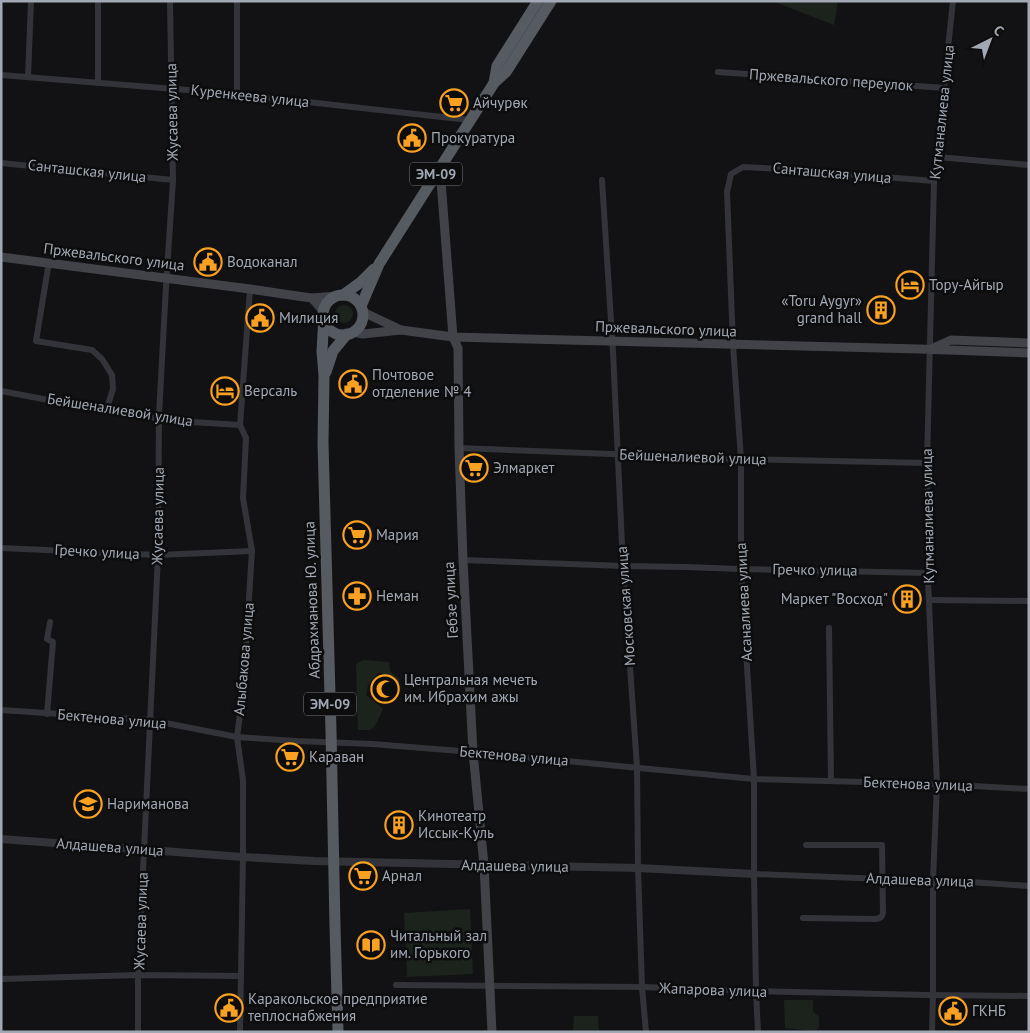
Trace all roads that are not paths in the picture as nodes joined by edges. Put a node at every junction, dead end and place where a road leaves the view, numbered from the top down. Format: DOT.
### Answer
graph roads {
  1 [pos="32,1"];
  2 [pos="98,1"];
  3 [pos="170,1"];
  4 [pos="237,1"];
  5 [pos="538,1"];
  6 [pos="551,1"];
  7 [pos="953,1"];
  8 [pos="718,72"];
  9 [pos="1,75"];
  10 [pos="28,77"];
  11 [pos="98,83"];
  12 [pos="494,83"];
  13 [pos="171,88"];
  14 [pos="945,88"];
  15 [pos="237,94"];
  16 [pos="469,120"];
  17 [pos="937,157"];
  18 [pos="1,163"];
  19 [pos="1029,165"];
  20 [pos="440,168"];
  21 [pos="732,174"];
  22 [pos="173,180"];
  23 [pos="602,180"];
  24 [pos="934,181"];
  25 [pos="1,257"];
  26 [pos="50,262"];
  27 [pos="379,264"];
  28 [pos="167,278"];
  29 [pos="250,288"];
  30 [pos="340,296"];
  31 [pos="312,298"];
  32 [pos="362,309"];
  33 [pos="324,315"];
  34 [pos="402,330"];
  35 [pos="350,333"];
  36 [pos="453,337"];
  37 [pos="612,341"];
  38 [pos="1029,343"];
  39 [pos="733,345"];
  40 [pos="930,349"];
  41 [pos="1029,353"];
  42 [pos="324,376"];
  43 [pos="1,391"];
  44 [pos="106,411"];
  45 [pos="159,420"];
  46 [pos="240,426"];
  47 [pos="459,448"];
  48 [pos="617,455"];
  49 [pos="741,459"];
  50 [pos="927,463"];
  51 [pos="1,548"];
  52 [pos="252,551"];
  53 [pos="158,555"];
  54 [pos="463,560"];
  55 [pos="623,566"];
  56 [pos="741,569"];
  57 [pos="928,572"];
  58 [pos="930,600"];
  59 [pos="1029,601"];
  60 [pos="50,622"];
  61 [pos="828,628"];
  62 [pos="1,710"];
  63 [pos="47,714"];
  64 [pos="150,720"];
  65 [pos="237,737"];
  66 [pos="332,742"];
  67 [pos="472,752"];
  68 [pos="637,767"];
  69 [pos="754,779"];
  70 [pos="831,781"];
  71 [pos="937,784"];
  72 [pos="1029,789"];
  73 [pos="1,839"];
  74 [pos="806,846"];
  75 [pos="144,850"];
  76 [pos="243,857"];
  77 [pos="334,861"];
  78 [pos="484,865"];
  79 [pos="638,868"];
  80 [pos="754,874"];
  81 [pos="883,879"];
  82 [pos="933,880"];
  83 [pos="1029,886"];
  84 [pos="804,918"];
  85 [pos="138,975"];
  86 [pos="241,976"];
  87 [pos="1,979"];
  88 [pos="396,985"];
  89 [pos="489,986"];
  90 [pos="642,987"];
  91 [pos="756,992"];
  92 [pos="933,994"];
  93 [pos="1029,996"];
  94 [pos="138,1032"];
  95 [pos="240,1032"];
  96 [pos="338,1032"];
  97 [pos="492,1032"];
  98 [pos="646,1032"];
  99 [pos="758,1032"];
  100 [pos="932,1032"];
  1 -- 10 [label="street"];
  2 -- 11 [label="street"];
  3 -- 13 [label="street, Жусаева улица"];
  4 -- 15 [label="street"];
  5 -- 12 [label="highway, ЭМ-09"];
  6 -- 12 [label="highway, ЭМ-09"];
  7 -- 14 [label="street, Кутманалиева улица"];
  8 -- 14 [label="street, Пржевальского переулок"];
  9 -- 10 [label="street, Куренкеева улица"];
  10 -- 11 [label="street, Куренкеева улица"];
  11 -- 13 [label="street, Куренкеева улица"];
  12 -- 16 [label="highway, ЭМ-09"];
  13 -- 15 [label="street, Куренкеева улица"];
  13 -- 22 [label="street, Жусаева улица"];
  14 -- 17 [label="street, Кутманалиева улица"];
  15 -- 16 [label="street, Куренкеева улица"];
  16 -- 20 [label="highway, ЭМ-09"];
  17 -- 19 [label="street"];
  17 -- 24 [label="street, Кутманалиева улица"];
  18 -- 22 [label="street, Санташская улица"];
  20 -- 27 [label="highway, ЭМ-09"];
  20 -- 36 [label="main road, Гебзе улица"];
  21 -- 24 [label="street, Санташская улица"];
  21 -- 39 [label="street, Асаналиева улица"];
  22 -- 28 [label="street, Жусаева улица"];
  23 -- 37 [label="street, Московская улица"];
  24 -- 40 [label="street, Кутманалиева улица"];
  25 -- 26 [label="main road, Пржевальского улица"];
  26 -- 28 [label="main road, Пржевальского улица"];
  26 -- 44 [label="street"];
  27 -- 30 [label="highway, ЭМ-09"];
  27 -- 32 [label="highway, ЭМ-09"];
  28 -- 29 [label="main road, Пржевальского улица"];
  28 -- 45 [label="street, Жусаева улица"];
  29 -- 31 [label="main road, Пржевальского улица"];
  29 -- 46 [label="street, Алыбакова улица"];
  30 -- 31 [label="main road, Пржевальского улица"];
  30 -- 32 [label="highway"];
  30 -- 33 [label="highway, ЭМ-09"];
  31 -- 33 [label="main road"];
  32 -- 34 [label="main road, Пржевальского улица"];
  32 -- 35 [label="highway, ЭМ-09"];
  33 -- 35 [label="highway"];
  33 -- 42 [label="highway, Абдрахманова Ю. улица / ЭМ-09"];
  34 -- 35 [label="main road, Пржевальского улица"];
  34 -- 36 [label="main road, Пржевальского улица"];
  35 -- 42 [label="highway, Абдрахманова Ю. улица / ЭМ-09"];
  36 -- 37 [label="main road, Пржевальского улица"];
  36 -- 47 [label="main road, Гебзе улица"];
  37 -- 39 [label="main road, Пржевальского улица"];
  37 -- 48 [label="street, Московская улица"];
  38 -- 40 [label="main road, Пржевальского улица"];
  39 -- 40 [label="main road, Пржевальского улица"];
  39 -- 49 [label="street, Асаналиева улица"];
  40 -- 41 [label="main road, Пржевальского улица"];
  40 -- 50 [label="street, Кутманалиева улица"];
  42 -- 66 [label="highway, Абдрахманова Ю. улица / ЭМ-09"];
  43 -- 44 [label="street, Бейшеналиевой улица"];
  44 -- 45 [label="street, Бейшеналиевой улица"];
  45 -- 46 [label="street, Бейшеналиевой улица"];
  45 -- 53 [label="street, Жусаева улица"];
  46 -- 52 [label="street, Алыбакова улица"];
  47 -- 48 [label="street, Бейшеналиевой улица"];
  47 -- 54 [label="main road, Гебзе улица"];
  48 -- 49 [label="street, Бейшеналиевой улица"];
  48 -- 55 [label="street, Московская улица"];
  49 -- 50 [label="street, Бейшеналиевой улица"];
  49 -- 56 [label="street, Асаналиева улица"];
  50 -- 57 [label="street, Кутманалиева улица"];
  51 -- 53 [label="street, Гречко улица"];
  52 -- 53 [label="street, Гречко улица"];
  52 -- 65 [label="street, Алыбакова улица"];
  53 -- 64 [label="street, Жусаева улица"];
  54 -- 55 [label="street, Гречко улица"];
  54 -- 67 [label="main road, Гебзе улица"];
  55 -- 56 [label="street, Гречко улица"];
  55 -- 68 [label="street, Московская улица"];
  56 -- 57 [label="street, Гречко улица"];
  56 -- 69 [label="street, Асаналиева улица"];
  57 -- 58 [label="street, Кутманалиева улица"];
  58 -- 59 [label="street"];
  58 -- 71 [label="street, Кутманалиева улица"];
  60 -- 63 [label="street"];
  61 -- 70 [label="street"];
  62 -- 63 [label="street, Бектенова улица"];
  63 -- 64 [label="street, Бектенова улица"];
  64 -- 65 [label="street, Бектенова улица"];
  64 -- 75 [label="street, Жусаева улица"];
  65 -- 66 [label="street, Бектенова улица"];
  65 -- 76 [label="street, Алыбакова улица"];
  66 -- 67 [label="street, Бектенова улица"];
  66 -- 77 [label="highway, Абдрахманова Ю. улица / ЭМ-09"];
  67 -- 68 [label="street, Бектенова улица"];
  67 -- 78 [label="main road, Гебзе улица"];
  68 -- 69 [label="street, Бектенова улица"];
  68 -- 79 [label="street, Московская улица"];
  69 -- 70 [label="street, Бектенова улица"];
  69 -- 80 [label="street, Асаналиева улица"];
  70 -- 71 [label="street, Бектенова улица"];
  71 -- 72 [label="street, Бектенова улица"];
  71 -- 82 [label="street, Кутманалиева улица"];
  73 -- 75 [label="street, Алдашева улица"];
  74 -- 81 [label="street"];
  75 -- 76 [label="street, Алдашева улица"];
  75 -- 85 [label="street, Жусаева улица"];
  76 -- 77 [label="street, Алдашева улица"];
  76 -- 86 [label="street, Алыбакова улица"];
  77 -- 78 [label="street, Алдашева улица"];
  77 -- 96 [label="highway, Абдрахманова Ю. улица / ЭМ-09"];
  78 -- 79 [label="street, Алдашева улица"];
  78 -- 89 [label="main road, Гебзе улица"];
  79 -- 80 [label="street, Алдашева улица"];
  79 -- 90 [label="street, Московская улица"];
  80 -- 81 [label="street, Алдашева улица"];
  80 -- 91 [label="street, Асаналиева улица"];
  81 -- 82 [label="street, Алдашева улица"];
  81 -- 84 [label="street"];
  82 -- 83 [label="street, Алдашева улица"];
  82 -- 92 [label="street, Кутманалиева улица"];
  85 -- 86 [label="street"];
  85 -- 87 [label="street"];
  85 -- 94 [label="street, Жусаева улица"];
  86 -- 95 [label="street, Алыбакова улица"];
  88 -- 89 [label="street, Жапарова улица"];
  89 -- 90 [label="street, Жапарова улица"];
  89 -- 97 [label="main road, Гебзе улица"];
  90 -- 91 [label="street, Жапарова улица"];
  90 -- 98 [label="street, Московская улица"];
  91 -- 92 [label="street, Жапарова улица"];
  91 -- 99 [label="street, Асаналиева улица"];
  92 -- 93 [label="street, Жапарова улица"];
  92 -- 100 [label="street, Кутманалиева улица"];
}
